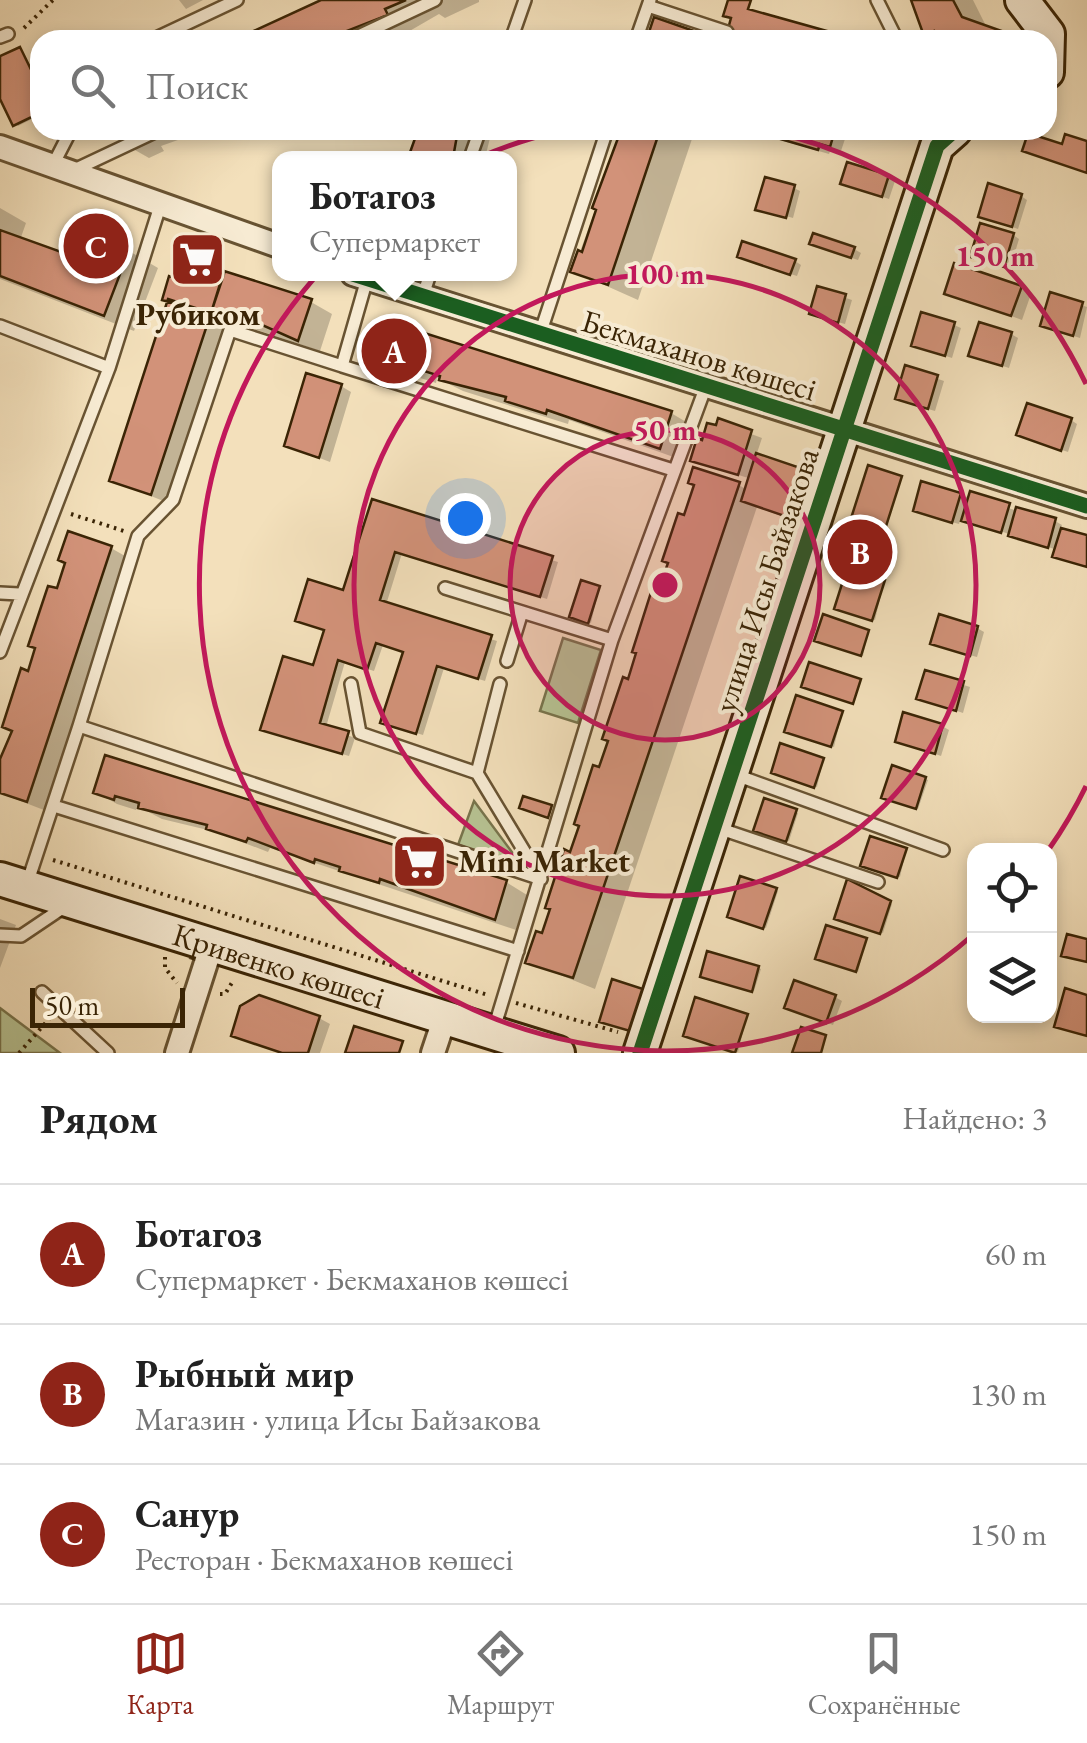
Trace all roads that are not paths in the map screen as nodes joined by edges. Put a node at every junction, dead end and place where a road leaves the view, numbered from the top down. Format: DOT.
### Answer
graph roads {
  1 [pos="237,0"];
  2 [pos="435,0"];
  3 [pos="525,0"];
  4 [pos="877,0"];
  5 [pos="1022,0"];
  6 [pos="648,3"];
  7 [pos="173,30"];
  8 [pos="371,30"];
  9 [pos="514,30"];
  10 [pos="639,30"];
  11 [pos="722,30"];
  12 [pos="892,30"];
  13 [pos="1045,30"];
  14 [pos="69,140"];
  15 [pos="133,140"];
  16 [pos="604,140"];
  17 [pos="944,140"];
  18 [pos="0,147"];
  19 [pos="62,168"];
  20 [pos="161,204"];
  21 [pos="272,244"];
  22 [pos="359,281"];
  23 [pos="374,281"];
  24 [pos="428,281"];
  25 [pos="422,298"];
  26 [pos="0,326"];
  27 [pos="540,334"];
  28 [pos="342,366"];
  29 [pos="109,368"];
  30 [pos="706,386"];
  31 [pos="844,430"];
  32 [pos="673,470"];
  33 [pos="1087,506"];
  34 [pos="445,588"];
  35 [pos="0,593"];
  36 [pos="19,594"];
  37 [pos="522,612"];
  38 [pos="612,640"];
  39 [pos="0,652"];
  40 [pos="507,661"];
  41 [pos="351,684"];
  42 [pos="500,684"];
  43 [pos="79,726"];
  44 [pos="477,773"];
  45 [pos="732,773"];
  46 [pos="54,806"];
  47 [pos="714,827"];
  48 [pos="943,850"];
  49 [pos="541,880"];
  50 [pos="878,882"];
  51 [pos="13,884"];
  52 [pos="71,903"];
  53 [pos="0,934"];
  54 [pos="211,947"];
  55 [pos="518,952"];
  56 [pos="42,992"];
  57 [pos="444,1020"];
  58 [pos="492,1034"];
  59 [pos="629,1048"];
  60 [pos="108,1053"];
  61 [pos="177,1053"];
  62 [pos="433,1053"];
  63 [pos="558,1053"];
  1 -- 7 [label="lane"];
  2 -- 8 [label="lane"];
  3 -- 9 [label="lane"];
  4 -- 12 [label="lane"];
  5 -- 13 [label="street"];
  6 -- 10 [label="lane"];
  6 -- 11 [label="lane"];
  14 -- 19 [label="lane"];
  15 -- 19 [label="lane"];
  16 -- 27 [label="lane"];
  17 -- 31 [label="street, улица Исы Байзакова"];
  18 -- 19 [label="street"];
  19 -- 20 [label="street"];
  20 -- 21 [label="street"];
  20 -- 29 [label="lane"];
  22 -- 28 [label="lane"];
  23 -- 25 [label="street, Бекмаханов көшесі"];
  24 -- 25 [label="lane"];
  25 -- 27 [label="street, Бекмаханов көшесі"];
  26 -- 29 [label="lane"];
  27 -- 30 [label="street, Бекмаханов көшесі"];
  28 -- 32 [label="lane"];
  28 -- 43 [label="lane"];
  29 -- 36 [label="lane"];
  30 -- 31 [label="street, Бекмаханов көшесі"];
  30 -- 32 [label="lane"];
  31 -- 33 [label="street, Бекмаханов көшесі"];
  31 -- 45 [label="street, улица Исы Байзакова"];
  32 -- 38 [label="lane"];
  34 -- 37 [label="lane"];
  35 -- 36 [label="lane"];
  36 -- 39 [label="lane"];
  37 -- 38 [label="lane"];
  37 -- 40 [label="lane"];
  38 -- 49 [label="lane"];
  41 -- 44 [label="lane"];
  42 -- 44 [label="lane"];
  43 -- 46 [label="lane"];
  43 -- 49 [label="lane"];
  44 -- 49 [label="lane"];
  45 -- 47 [label="street, улица Исы Байзакова"];
  45 -- 48 [label="lane"];
  46 -- 51 [label="lane"];
  46 -- 55 [label="lane"];
  47 -- 50 [label="lane"];
  47 -- 59 [label="street, улица Исы Байзакова"];
  49 -- 55 [label="lane"];
  51 -- 52 [label="street, Кривенко көшесі"];
  52 -- 53 [label="lane"];
  52 -- 54 [label="street, Кривенко көшесі"];
  54 -- 57 [label="street, Кривенко көшесі"];
  54 -- 61 [label="street"];
  55 -- 58 [label="lane"];
  56 -- 60 [label="lane"];
  57 -- 58 [label="street, Кривенко көшесі"];
  57 -- 62 [label="street"];
  58 -- 63 [label="street, Кривенко көшесі"];
}
